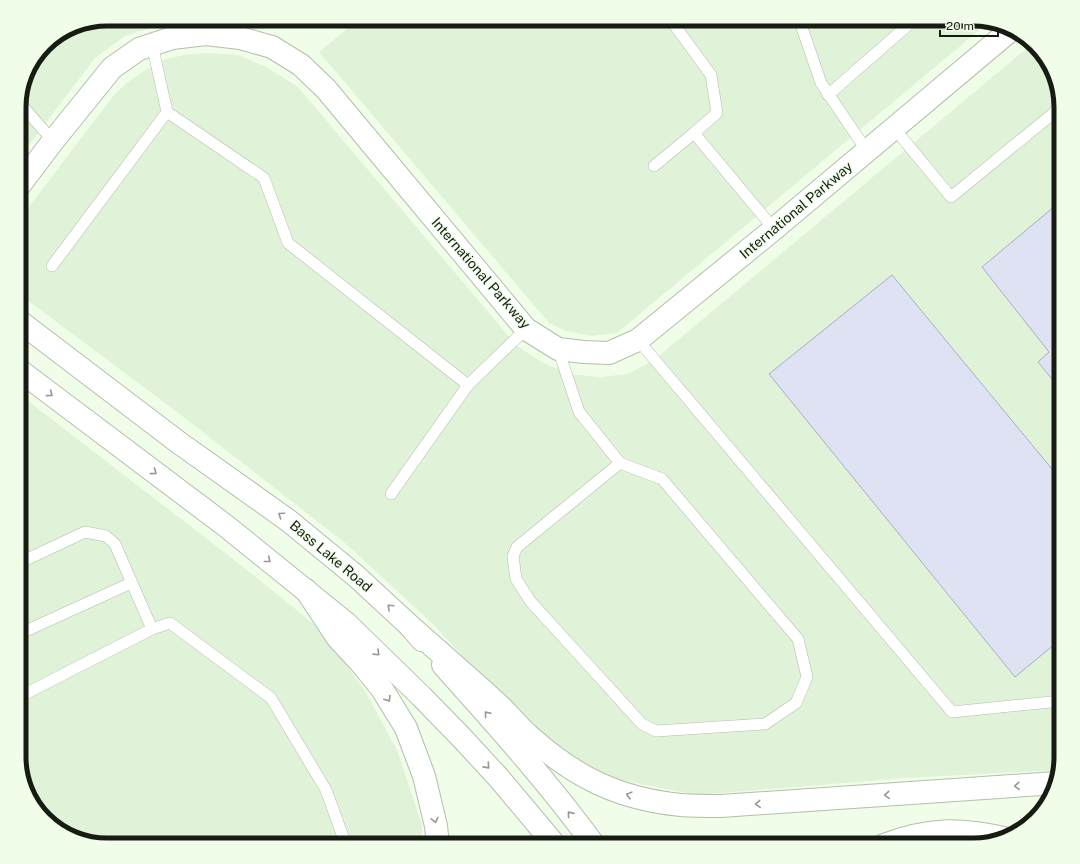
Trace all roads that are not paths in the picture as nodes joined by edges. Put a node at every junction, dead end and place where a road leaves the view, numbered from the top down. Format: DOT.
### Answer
graph roads {
  1 [pos="675,26"];
  2 [pos="801,26"];
  3 [pos="907,26"];
  4 [pos="1007,33"];
  5 [pos="152,44"];
  6 [pos="828,95"];
  7 [pos="26,110"];
  8 [pos="167,112"];
  9 [pos="1054,113"];
  10 [pos="894,128"];
  11 [pos="694,133"];
  12 [pos="53,141"];
  13 [pos="867,151"];
  14 [pos="654,166"];
  15 [pos="26,177"];
  16 [pos="774,229"];
  17 [pos="52,266"];
  18 [pos="26,326"];
  19 [pos="526,329"];
  20 [pos="638,340"];
  21 [pos="558,349"];
  22 [pos="26,375"];
  23 [pos="468,385"];
  24 [pos="620,463"];
  25 [pos="392,494"];
  26 [pos="26,560"];
  27 [pos="131,583"];
  28 [pos="306,590"];
  29 [pos="410,626"];
  30 [pos="152,629"];
  31 [pos="26,631"];
  32 [pos="26,693"];
  33 [pos="1054,702"];
  34 [pos="1049,783"];
  35 [pos="993,835"];
  36 [pos="343,838"];
  37 [pos="437,838"];
  38 [pos="549,838"];
  39 [pos="589,838"];
  40 [pos="906,838"];
  1 -- 11 [label="lane"];
  2 -- 6 [label="lane"];
  3 -- 6 [label="lane"];
  4 -- 10 [label="main road, International Parkway"];
  5 -- 8 [label="lane"];
  5 -- 12 [label="main road, International Parkway"];
  5 -- 19 [label="main road, International Parkway"];
  6 -- 13 [label="lane"];
  7 -- 12 [label="lane"];
  8 -- 17 [label="lane"];
  8 -- 23 [label="lane"];
  9 -- 10 [label="lane"];
  10 -- 13 [label="main road, International Parkway"];
  11 -- 14 [label="lane"];
  11 -- 16 [label="lane"];
  12 -- 15 [label="main road, International Parkway"];
  13 -- 16 [label="main road, International Parkway"];
  16 -- 20 [label="main road, International Parkway"];
  29 -- 18 [label="main road, Bass Lake Road, one-way"];
  19 -- 21 [label="main road, International Parkway"];
  19 -- 23 [label="lane"];
  20 -- 21 [label="main road, International Parkway"];
  20 -- 33 [label="lane"];
  21 -- 24 [label="lane"];
  22 -- 28 [label="main road, one-way"];
  23 -- 25 [label="lane"];
  24 -- 24 [label="lane"];
  26 -- 27 [label="lane"];
  27 -- 30 [label="lane"];
  27 -- 31 [label="lane"];
  28 -- 37 [label="main road, one-way"];
  28 -- 38 [label="main road, one-way"];
  34 -- 29 [label="main road, one-way"];
  39 -- 29 [label="main road, Bass Lake Road, one-way"];
  30 -- 32 [label="lane"];
  30 -- 36 [label="lane"];
  35 -- 40 [label="main road"];
}
